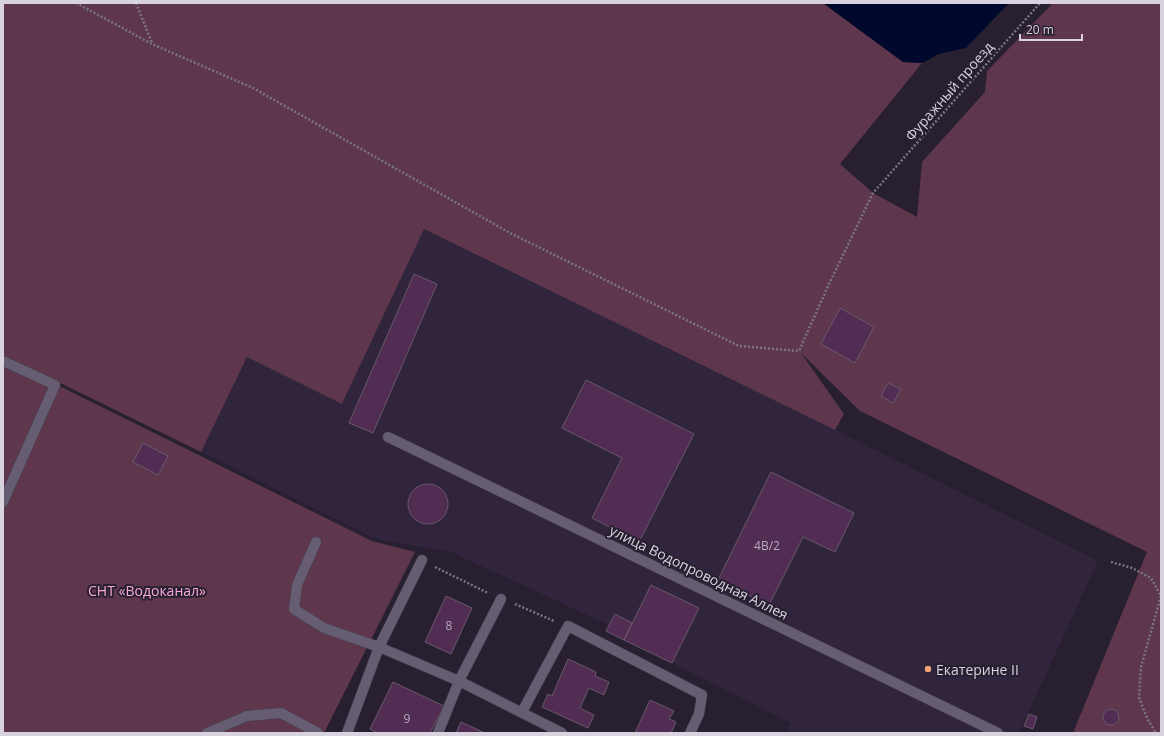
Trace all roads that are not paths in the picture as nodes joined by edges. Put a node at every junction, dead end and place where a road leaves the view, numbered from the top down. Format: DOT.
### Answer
graph roads {
  1 [pos="3,361"];
  2 [pos="388,437"];
  3 [pos="3,502"];
  4 [pos="316,542"];
  5 [pos="422,560"];
  6 [pos="501,599"];
  7 [pos="379,647"];
  8 [pos="459,682"];
  9 [pos="522,712"];
  10 [pos="208,733"];
  11 [pos="318,733"];
  12 [pos="347,733"];
  13 [pos="438,733"];
  14 [pos="562,733"];
  15 [pos="690,733"];
  16 [pos="998,733"];
  1 -- 3 [label="lane"];
  2 -- 16 [label="lane, улица Водопроводная Аллея"];
  4 -- 7 [label="lane"];
  5 -- 7 [label="lane"];
  6 -- 8 [label="lane"];
  7 -- 8 [label="lane"];
  7 -- 12 [label="lane"];
  8 -- 9 [label="lane"];
  8 -- 13 [label="lane"];
  9 -- 14 [label="lane"];
  9 -- 15 [label="lane"];
  10 -- 11 [label="lane"];
}
